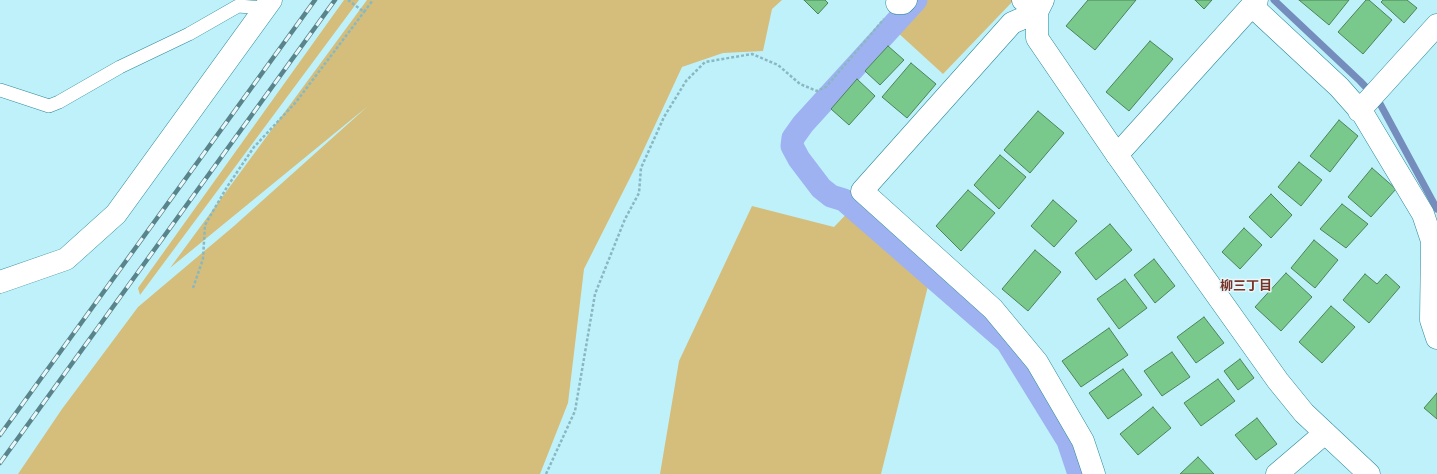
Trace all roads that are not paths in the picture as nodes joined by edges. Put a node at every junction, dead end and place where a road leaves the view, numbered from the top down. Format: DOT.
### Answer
graph roads {
  1 [pos="1254,3"];
  2 [pos="268,4"];
  3 [pos="1034,4"];
  4 [pos="1437,25"];
  5 [pos="0,90"];
  6 [pos="1359,111"];
  7 [pos="1117,155"];
  8 [pos="0,282"];
  9 [pos="1437,338"];
  10 [pos="1325,433"];
  11 [pos="1094,474"];
  12 [pos="1277,474"];
  13 [pos="1369,474"];
  1 -- 6 [label="street"];
  1 -- 7 [label="street"];
  2 -- 5 [label="lane"];
  2 -- 8 [label="street"];
  3 -- 7 [label="street"];
  3 -- 11 [label="street"];
  4 -- 6 [label="street"];
  6 -- 9 [label="street"];
  7 -- 10 [label="street"];
  10 -- 12 [label="street"];
  10 -- 13 [label="street"];
}
